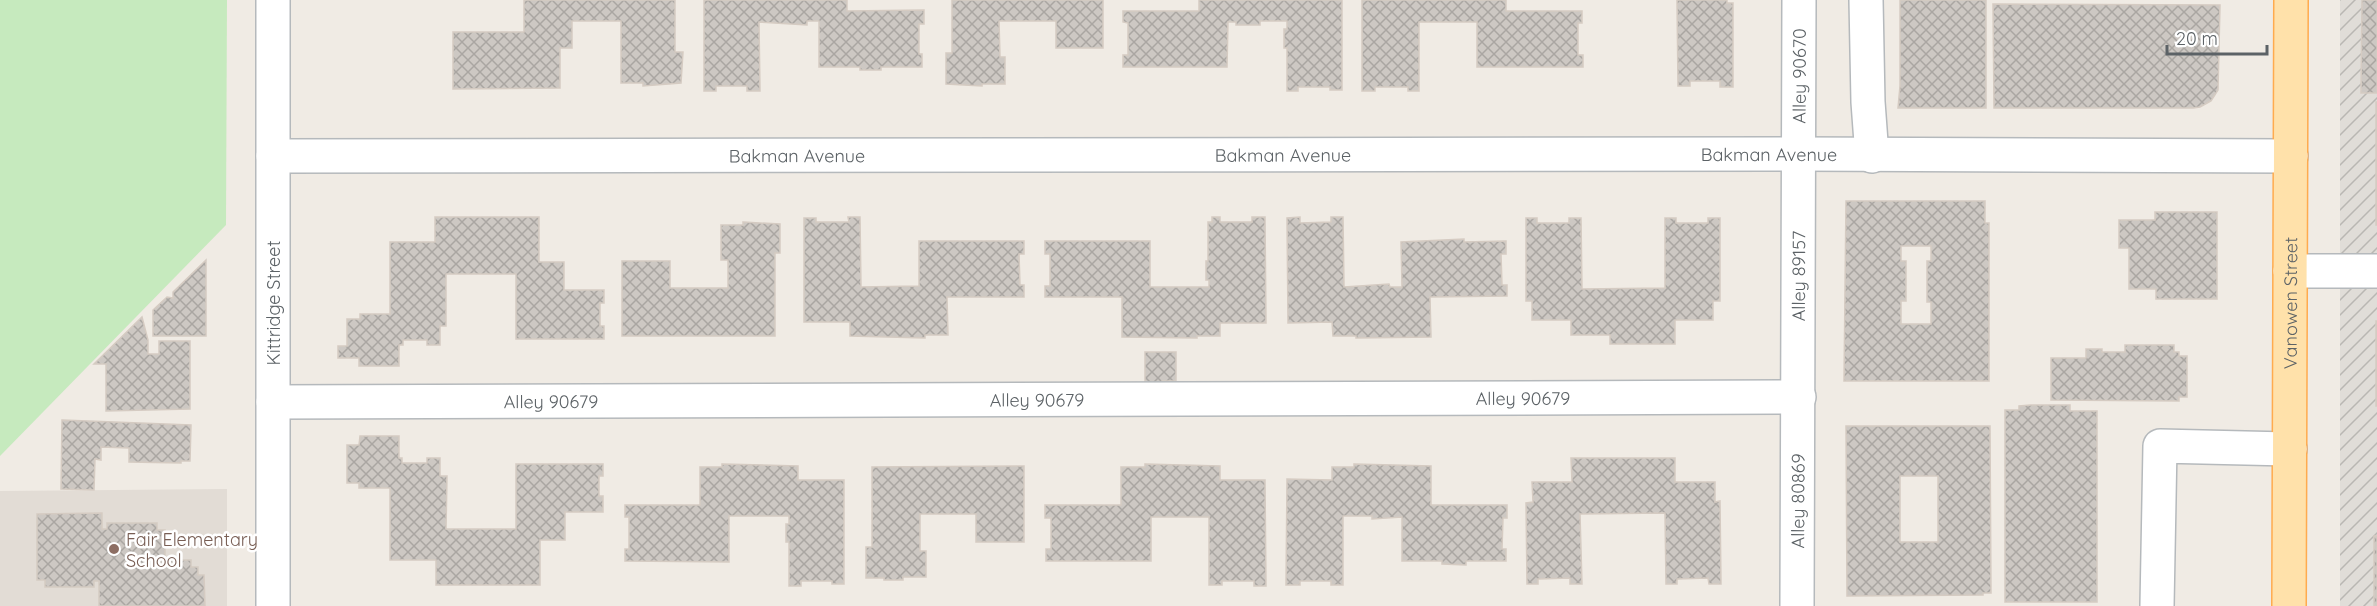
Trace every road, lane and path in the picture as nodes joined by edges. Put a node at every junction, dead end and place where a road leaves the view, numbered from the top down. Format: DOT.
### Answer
graph roads {
  1 [pos="273,0"];
  2 [pos="1799,0"];
  3 [pos="1866,0"];
  4 [pos="2291,0"];
  5 [pos="1799,154"];
  6 [pos="273,156"];
  7 [pos="1872,156"];
  8 [pos="2291,156"];
  9 [pos="2290,271"];
  10 [pos="2377,271"];
  11 [pos="1799,397"];
  12 [pos="273,402"];
  13 [pos="2290,449"];
  14 [pos="273,606"];
  15 [pos="1797,606"];
  16 [pos="2157,606"];
  17 [pos="2289,606"];
  1 -- 6 [label="street, Kittridge Street"];
  2 -- 5 [label="street, Alley 90670"];
  3 -- 7 [label="street"];
  4 -- 8 [label="main road, Vanowen Street"];
  5 -- 6 [label="street, Bakman Avenue"];
  5 -- 7 [label="street, Bakman Avenue"];
  5 -- 11 [label="street, Alley 89157"];
  6 -- 12 [label="street, Kittridge Street"];
  7 -- 8 [label="street, Bakman Avenue"];
  8 -- 9 [label="main road, Vanowen Street"];
  9 -- 10 [label="street"];
  9 -- 13 [label="main road, Vanowen Street"];
  11 -- 12 [label="street, Alley 90679"];
  11 -- 15 [label="street, Alley 80869"];
  12 -- 14 [label="street, Kittridge Street"];
  13 -- 16 [label="street"];
  13 -- 17 [label="main road, Vanowen Street"];
}
